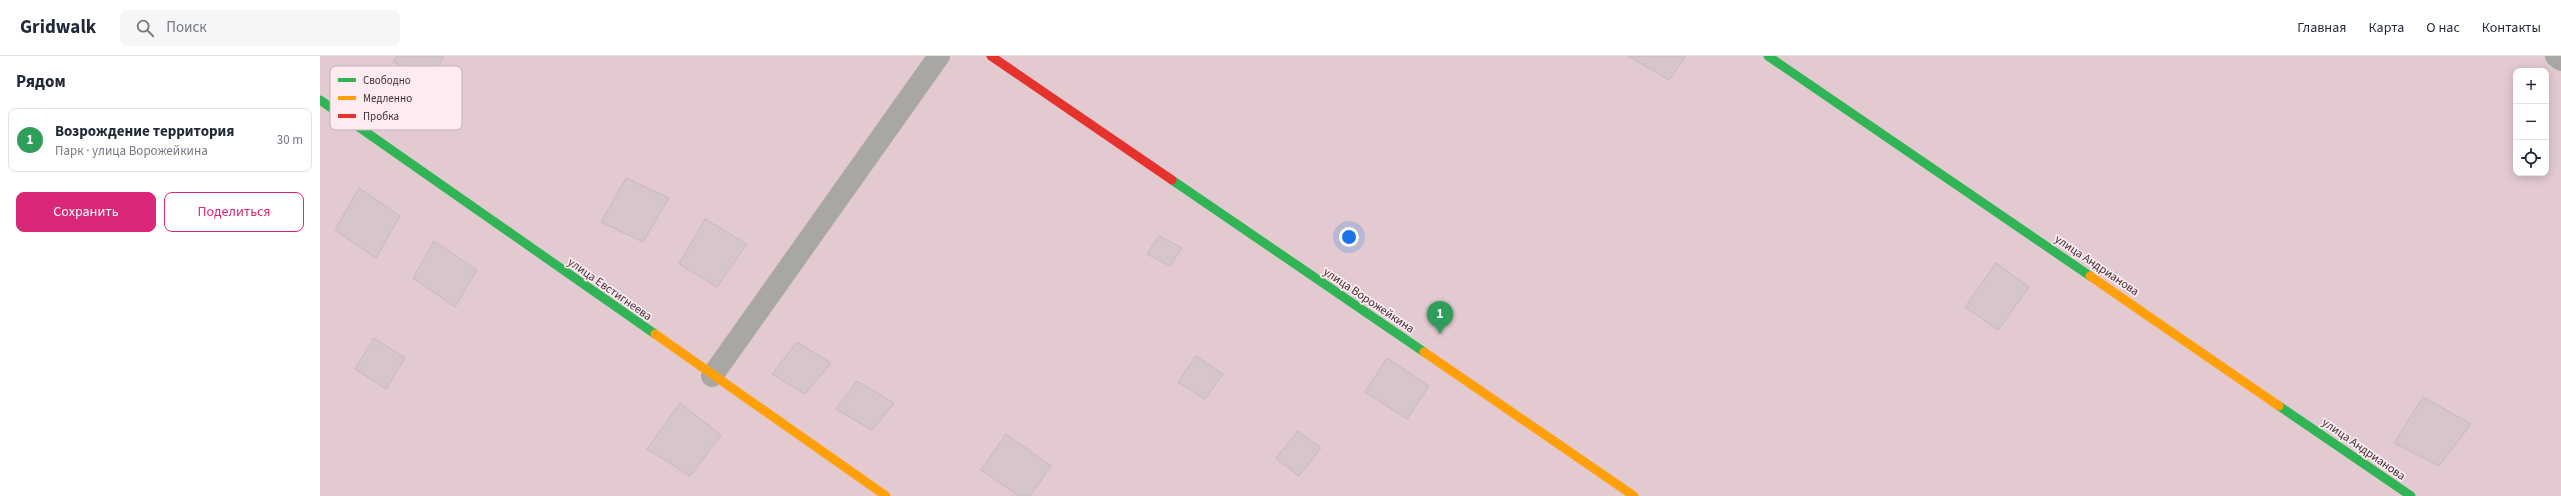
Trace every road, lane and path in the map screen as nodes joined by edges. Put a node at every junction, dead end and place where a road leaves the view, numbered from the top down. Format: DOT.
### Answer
graph roads {
  1 [pos="939,56"];
  2 [pos="991,56"];
  3 [pos="1768,56"];
  4 [pos="2556,56"];
  5 [pos="2561,60"];
  6 [pos="320,100"];
  7 [pos="330,107"];
  8 [pos="363,130"];
  9 [pos="712,376"];
  10 [pos="886,496"];
  11 [pos="1634,496"];
  12 [pos="2411,496"];
  1 -- 9 [label="street"];
  2 -- 11 [label="street, улица Ворожейкина"];
  3 -- 12 [label="street, улица Андрианова"];
  4 -- 5 [label="street"];
  6 -- 7 [label="street, улица Евстигнеева"];
  8 -- 9 [label="street, улица Евстигнеева"];
  9 -- 10 [label="street, улица Евстигнеева"];
}
